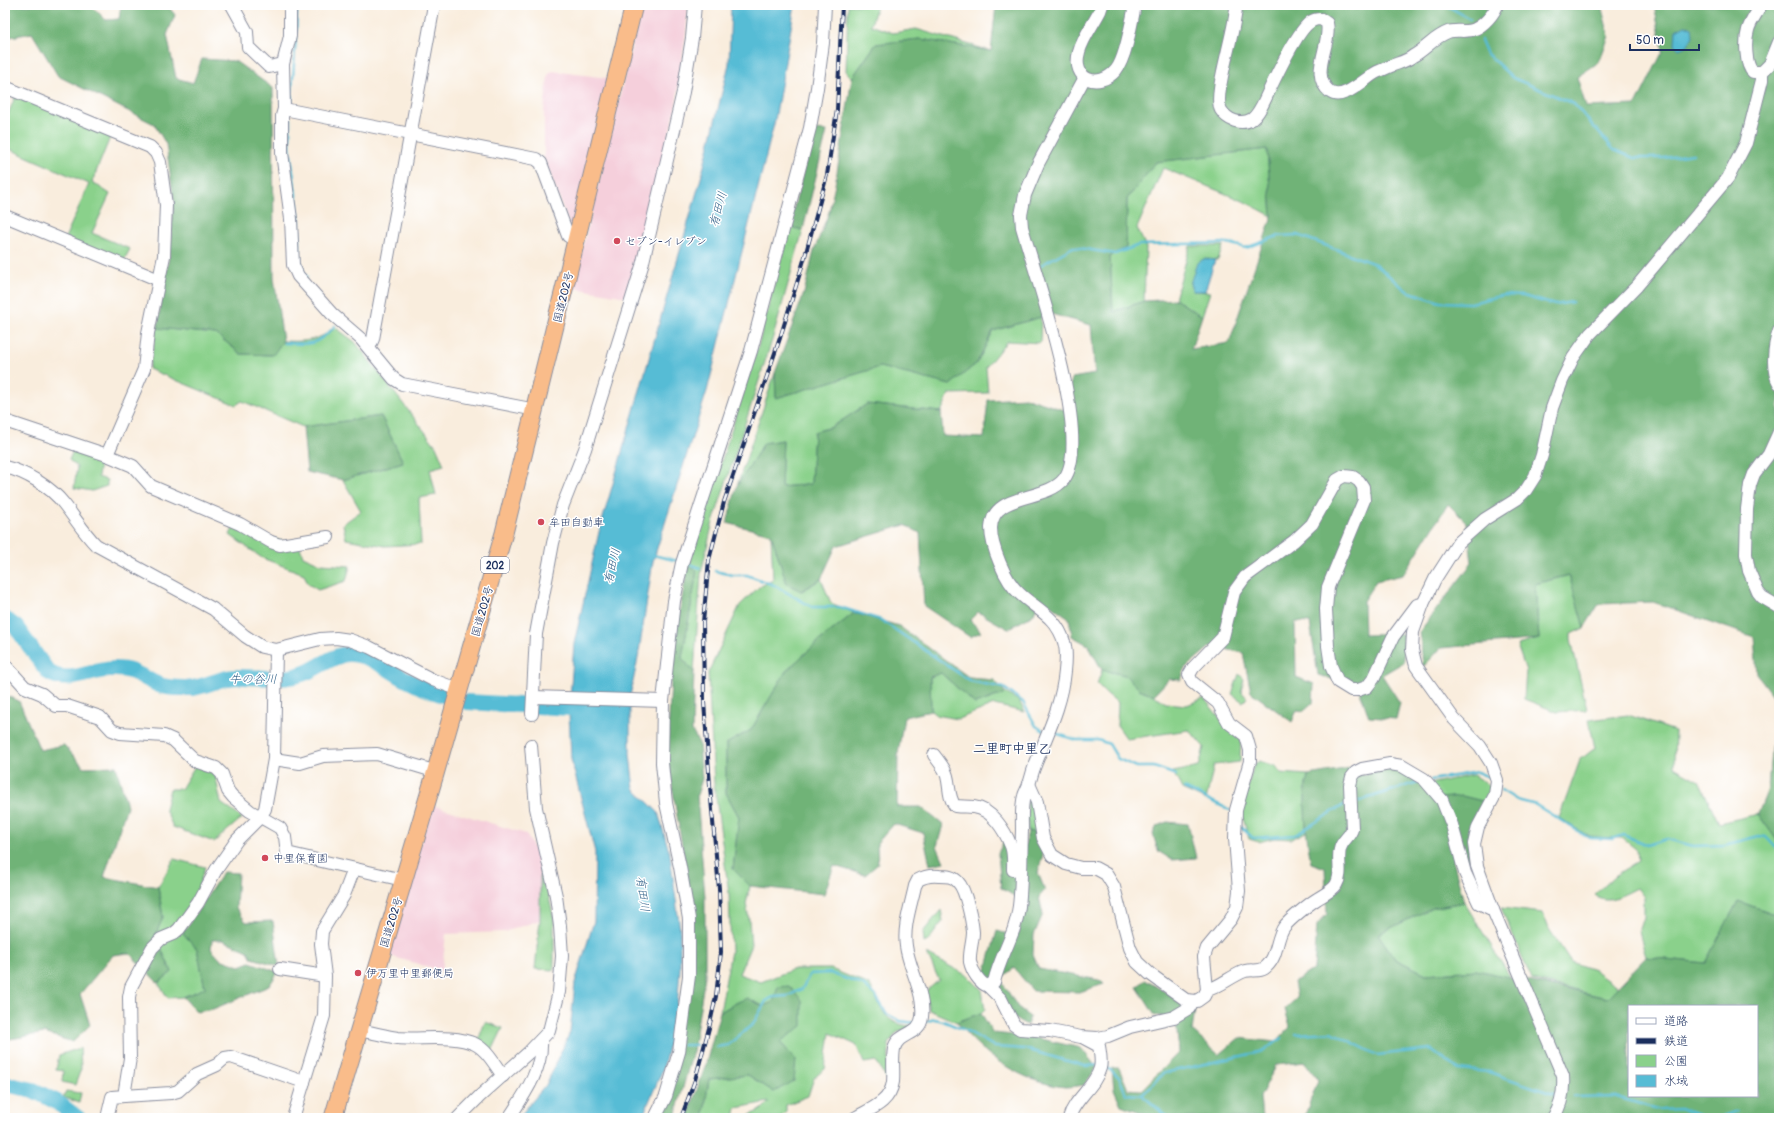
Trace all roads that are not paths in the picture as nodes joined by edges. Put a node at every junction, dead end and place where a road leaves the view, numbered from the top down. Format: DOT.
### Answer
graph roads {
  1 [pos="232,5"];
  2 [pos="290,5"];
  3 [pos="434,5"];
  4 [pos="634,5"];
  5 [pos="695,5"];
  6 [pos="825,5"];
  7 [pos="1102,5"];
  8 [pos="1134,5"];
  9 [pos="1236,5"];
  10 [pos="1497,5"];
  11 [pos="1761,5"];
  12 [pos="1779,42"];
  13 [pos="283,64"];
  14 [pos="1762,72"];
  15 [pos="1084,79"];
  16 [pos="5,87"];
  17 [pos="284,109"];
  18 [pos="410,134"];
  19 [pos="6,221"];
  20 [pos="577,241"];
  21 [pos="159,280"];
  22 [pos="1779,331"];
  23 [pos="369,348"];
  24 [pos="1779,383"];
  25 [pos="536,410"];
  26 [pos="5,421"];
  27 [pos="1779,432"];
  28 [pos="107,455"];
  29 [pos="5,467"];
  30 [pos="328,537"];
  31 [pos="1423,604"];
  32 [pos="1779,607"];
  33 [pos="276,650"];
  34 [pos="5,665"];
  35 [pos="460,690"];
  36 [pos="533,697"];
  37 [pos="663,702"];
  38 [pos="532,714"];
  39 [pos="531,744"];
  40 [pos="934,755"];
  41 [pos="274,759"];
  42 [pos="435,774"];
  43 [pos="1029,784"];
  44 [pos="260,817"];
  45 [pos="354,869"];
  46 [pos="403,880"];
  47 [pos="1020,886"];
  48 [pos="1493,910"];
  49 [pos="280,969"];
  50 [pos="325,976"];
  51 [pos="988,986"];
  52 [pos="1207,990"];
  53 [pos="1193,1001"];
  54 [pos="358,1030"];
  55 [pos="1081,1036"];
  56 [pos="541,1040"];
  57 [pos="503,1076"];
  58 [pos="304,1082"];
  59 [pos="124,1096"];
  60 [pos="107,1118"];
  61 [pos="293,1118"];
  62 [pos="333,1118"];
  63 [pos="458,1118"];
  64 [pos="509,1118"];
  65 [pos="656,1118"];
  66 [pos="855,1118"];
  67 [pos="1068,1118"];
  68 [pos="1553,1118"];
  1 -- 13 [label="street"];
  2 -- 13 [label="street"];
  3 -- 18 [label="street"];
  4 -- 20 [label="highway, 国道202号 / 202"];
  5 -- 36 [label="street"];
  6 -- 37 [label="street"];
  7 -- 15 [label="street"];
  8 -- 15 [label="street"];
  9 -- 10 [label="street"];
  11 -- 14 [label="street"];
  12 -- 14 [label="street"];
  13 -- 17 [label="street"];
  14 -- 31 [label="street"];
  15 -- 43 [label="street"];
  16 -- 21 [label="street"];
  17 -- 18 [label="street"];
  17 -- 23 [label="street"];
  18 -- 20 [label="street"];
  18 -- 23 [label="street"];
  19 -- 21 [label="street"];
  20 -- 25 [label="highway, 国道202号 / 202"];
  21 -- 28 [label="street"];
  22 -- 24 [label="street"];
  23 -- 25 [label="street"];
  25 -- 35 [label="highway, 国道202号 / 202"];
  26 -- 28 [label="street"];
  27 -- 32 [label="street"];
  28 -- 30 [label="street"];
  29 -- 33 [label="street"];
  31 -- 48 [label="street"];
  31 -- 52 [label="street"];
  33 -- 35 [label="street"];
  33 -- 41 [label="street"];
  34 -- 44 [label="street"];
  35 -- 42 [label="highway, 国道202号 / 202"];
  36 -- 37 [label="street"];
  36 -- 38 [label="street"];
  37 -- 65 [label="street"];
  39 -- 56 [label="street"];
  40 -- 47 [label="street"];
  41 -- 42 [label="street"];
  41 -- 44 [label="street"];
  42 -- 46 [label="highway, 国道202号 / 202"];
  43 -- 47 [label="street"];
  43 -- 53 [label="street"];
  44 -- 45 [label="street"];
  44 -- 59 [label="street"];
  45 -- 46 [label="street"];
  45 -- 50 [label="street"];
  46 -- 54 [label="highway, 国道202号 / 202"];
  47 -- 51 [label="street"];
  48 -- 52 [label="street"];
  48 -- 68 [label="street"];
  49 -- 50 [label="street"];
  50 -- 58 [label="street"];
  51 -- 55 [label="street"];
  51 -- 66 [label="street"];
  52 -- 53 [label="street"];
  53 -- 55 [label="street"];
  54 -- 57 [label="street"];
  54 -- 62 [label="highway, 国道202号 / 202"];
  55 -- 67 [label="street"];
  56 -- 57 [label="street"];
  56 -- 64 [label="street"];
  57 -- 63 [label="street"];
  58 -- 59 [label="street"];
  58 -- 61 [label="street"];
  59 -- 60 [label="street"];
}
